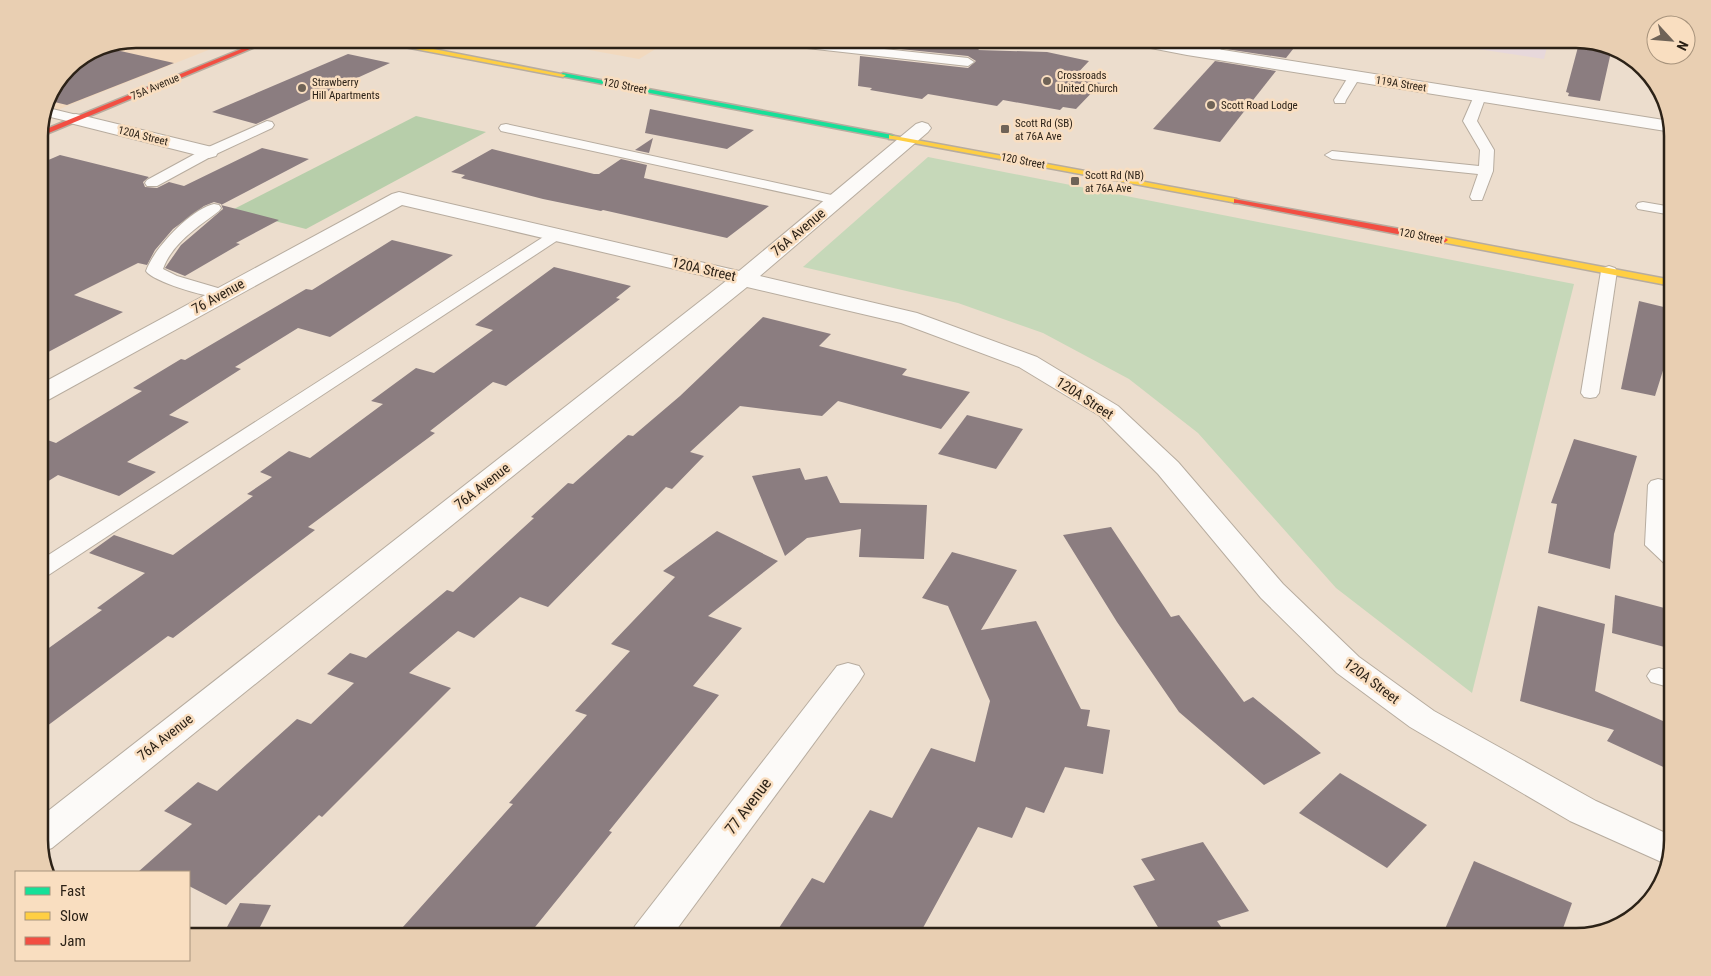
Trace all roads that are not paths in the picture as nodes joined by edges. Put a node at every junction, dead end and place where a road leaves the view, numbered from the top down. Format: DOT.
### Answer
graph roads {
  1 [pos="249,48"];
  2 [pos="426,48"];
  3 [pos="843,48"];
  4 [pos="1220,48"];
  5 [pos="968,62"];
  6 [pos="1354,76"];
  7 [pos="1480,96"];
  8 [pos="1340,100"];
  9 [pos="51,113"];
  10 [pos="76,119"];
  11 [pos="1662,119"];
  12 [pos="267,125"];
  13 [pos="506,128"];
  14 [pos="48,131"];
  15 [pos="919,131"];
  16 [pos="209,152"];
  17 [pos="1332,155"];
  18 [pos="1486,171"];
  19 [pos="152,183"];
  20 [pos="1477,197"];
  21 [pos="399,198"];
  22 [pos="836,200"];
  23 [pos="1643,206"];
  24 [pos="214,208"];
  25 [pos="1663,209"];
  26 [pos="556,235"];
  27 [pos="1609,271"];
  28 [pos="1663,274"];
  29 [pos="744,278"];
  30 [pos="1663,281"];
  31 [pos="222,294"];
  32 [pos="48,390"];
  33 [pos="1590,393"];
  34 [pos="1664,486"];
  35 [pos="1664,551"];
  36 [pos="48,565"];
  37 [pos="848,674"];
  38 [pos="48,831"];
  39 [pos="1663,849"];
  40 [pos="656,928"];
  1 -- 10 [label="main road, 75A Avenue"];
  2 -- 15 [label="main road, 120 Street"];
  3 -- 5 [label="lane"];
  4 -- 6 [label="street, 119A Street"];
  6 -- 7 [label="street, 119A Street"];
  6 -- 8 [label="lane"];
  7 -- 11 [label="street, 119A Street"];
  7 -- 18 [label="lane"];
  9 -- 10 [label="lane"];
  10 -- 14 [label="main road, 75A Avenue"];
  10 -- 16 [label="street, 120A Street"];
  12 -- 16 [label="lane"];
  13 -- 22 [label="lane"];
  15 -- 22 [label="street, 76A Avenue"];
  15 -- 27 [label="main road, 120 Street"];
  16 -- 19 [label="lane"];
  17 -- 18 [label="lane"];
  18 -- 20 [label="lane"];
  21 -- 26 [label="street, 120A Street"];
  21 -- 31 [label="street, 76 Avenue"];
  22 -- 29 [label="street, 76A Avenue"];
  23 -- 25 [label="lane"];
  24 -- 31 [label="lane"];
  26 -- 29 [label="street, 120A Street"];
  26 -- 36 [label="lane"];
  27 -- 28 [label="main road"];
  27 -- 30 [label="main road, 120 Street"];
  27 -- 33 [label="lane"];
  29 -- 38 [label="street, 76A Avenue"];
  29 -- 39 [label="street, 120A Street"];
  31 -- 32 [label="street, 76 Avenue"];
  34 -- 35 [label="lane"];
  37 -- 40 [label="street, 77 Avenue"];
}
